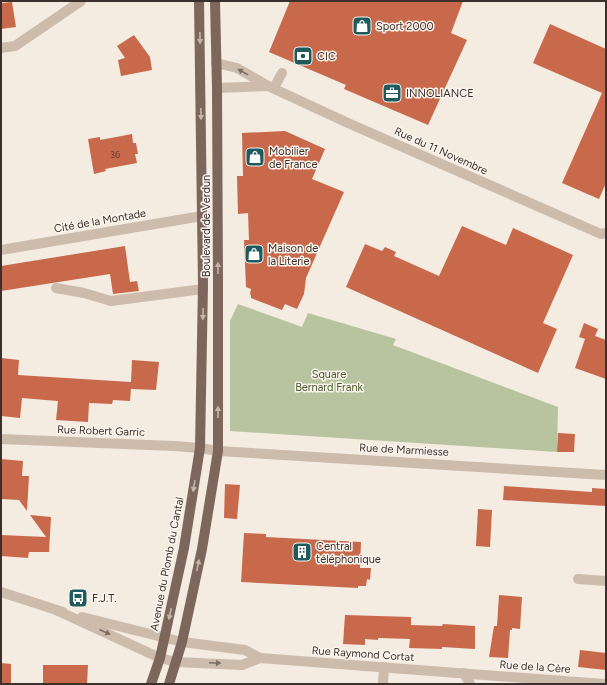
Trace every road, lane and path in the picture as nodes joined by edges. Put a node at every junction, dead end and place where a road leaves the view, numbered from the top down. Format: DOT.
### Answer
graph roads {
  1 [pos="81,1"];
  2 [pos="199,1"];
  3 [pos="215,1"];
  4 [pos="1,48"];
  5 [pos="216,63"];
  6 [pos="282,73"];
  7 [pos="200,75"];
  8 [pos="271,87"];
  9 [pos="217,88"];
  10 [pos="202,216"];
  11 [pos="606,233"];
  12 [pos="1,250"];
  13 [pos="56,288"];
  14 [pos="203,289"];
  15 [pos="1,439"];
  16 [pos="200,448"];
  17 [pos="218,451"];
  18 [pos="606,474"];
  19 [pos="578,579"];
  20 [pos="606,581"];
  21 [pos="1,592"];
  22 [pos="56,610"];
  23 [pos="164,638"];
  24 [pos="182,642"];
  25 [pos="160,658"];
  26 [pos="260,658"];
  27 [pos="176,662"];
  28 [pos="384,667"];
  29 [pos="464,673"];
  30 [pos="541,682"];
  31 [pos="151,684"];
  32 [pos="169,684"];
  33 [pos="383,684"];
  34 [pos="470,684"];
  35 [pos="604,684"];
  1 -- 4 [label="street"];
  2 -- 7 [label="main road, Boulevard de Verdun, one-way"];
  3 -- 5 [label="main road, Boulevard de Verdun"];
  8 -- 5 [label="street, Rue du 11 Novembre, one-way"];
  5 -- 9 [label="main road, Boulevard de Verdun"];
  6 -- 8 [label="street"];
  7 -- 9 [label="main road"];
  7 -- 10 [label="main road, Boulevard de Verdun, one-way"];
  8 -- 9 [label="street, Rue du 11 Novembre"];
  8 -- 11 [label="street, Rue du 11 Novembre"];
  17 -- 9 [label="main road, Boulevard de Verdun, one-way"];
  10 -- 12 [label="street, Cité de la Montade"];
  10 -- 14 [label="main road, Boulevard de Verdun"];
  13 -- 14 [label="street"];
  14 -- 16 [label="main road, Boulevard de Verdun, one-way"];
  15 -- 16 [label="street, Rue Robert Garric"];
  16 -- 17 [label="street, Rue de Marmiesse"];
  16 -- 23 [label="main road, Avenue du Plomb du Cantal, one-way"];
  17 -- 18 [label="street, Rue de Marmiesse"];
  24 -- 17 [label="main road, one-way"];
  19 -- 20 [label="street"];
  21 -- 22 [label="street"];
  22 -- 23 [label="street, Rue Raymond Cortat"];
  22 -- 25 [label="street, Rue Raymond Cortat, one-way"];
  23 -- 24 [label="street, Rue Raymond Cortat"];
  23 -- 25 [label="main road, Avenue du Plomb du Cantal"];
  24 -- 26 [label="street, Rue Raymond Cortat"];
  24 -- 27 [label="main road"];
  25 -- 27 [label="street, Rue Raymond Cortat"];
  25 -- 31 [label="main road, Avenue du Plomb du Cantal"];
  27 -- 26 [label="street, Rue Raymond Cortat, one-way"];
  26 -- 28 [label="street, Rue Raymond Cortat"];
  27 -- 32 [label="main road"];
  28 -- 29 [label="street, Rue Raymond Cortat"];
  28 -- 33 [label="street"];
  29 -- 30 [label="street, Rue de la Cère"];
  29 -- 34 [label="street"];
  30 -- 35 [label="street, Rue de la Cère"];
}
